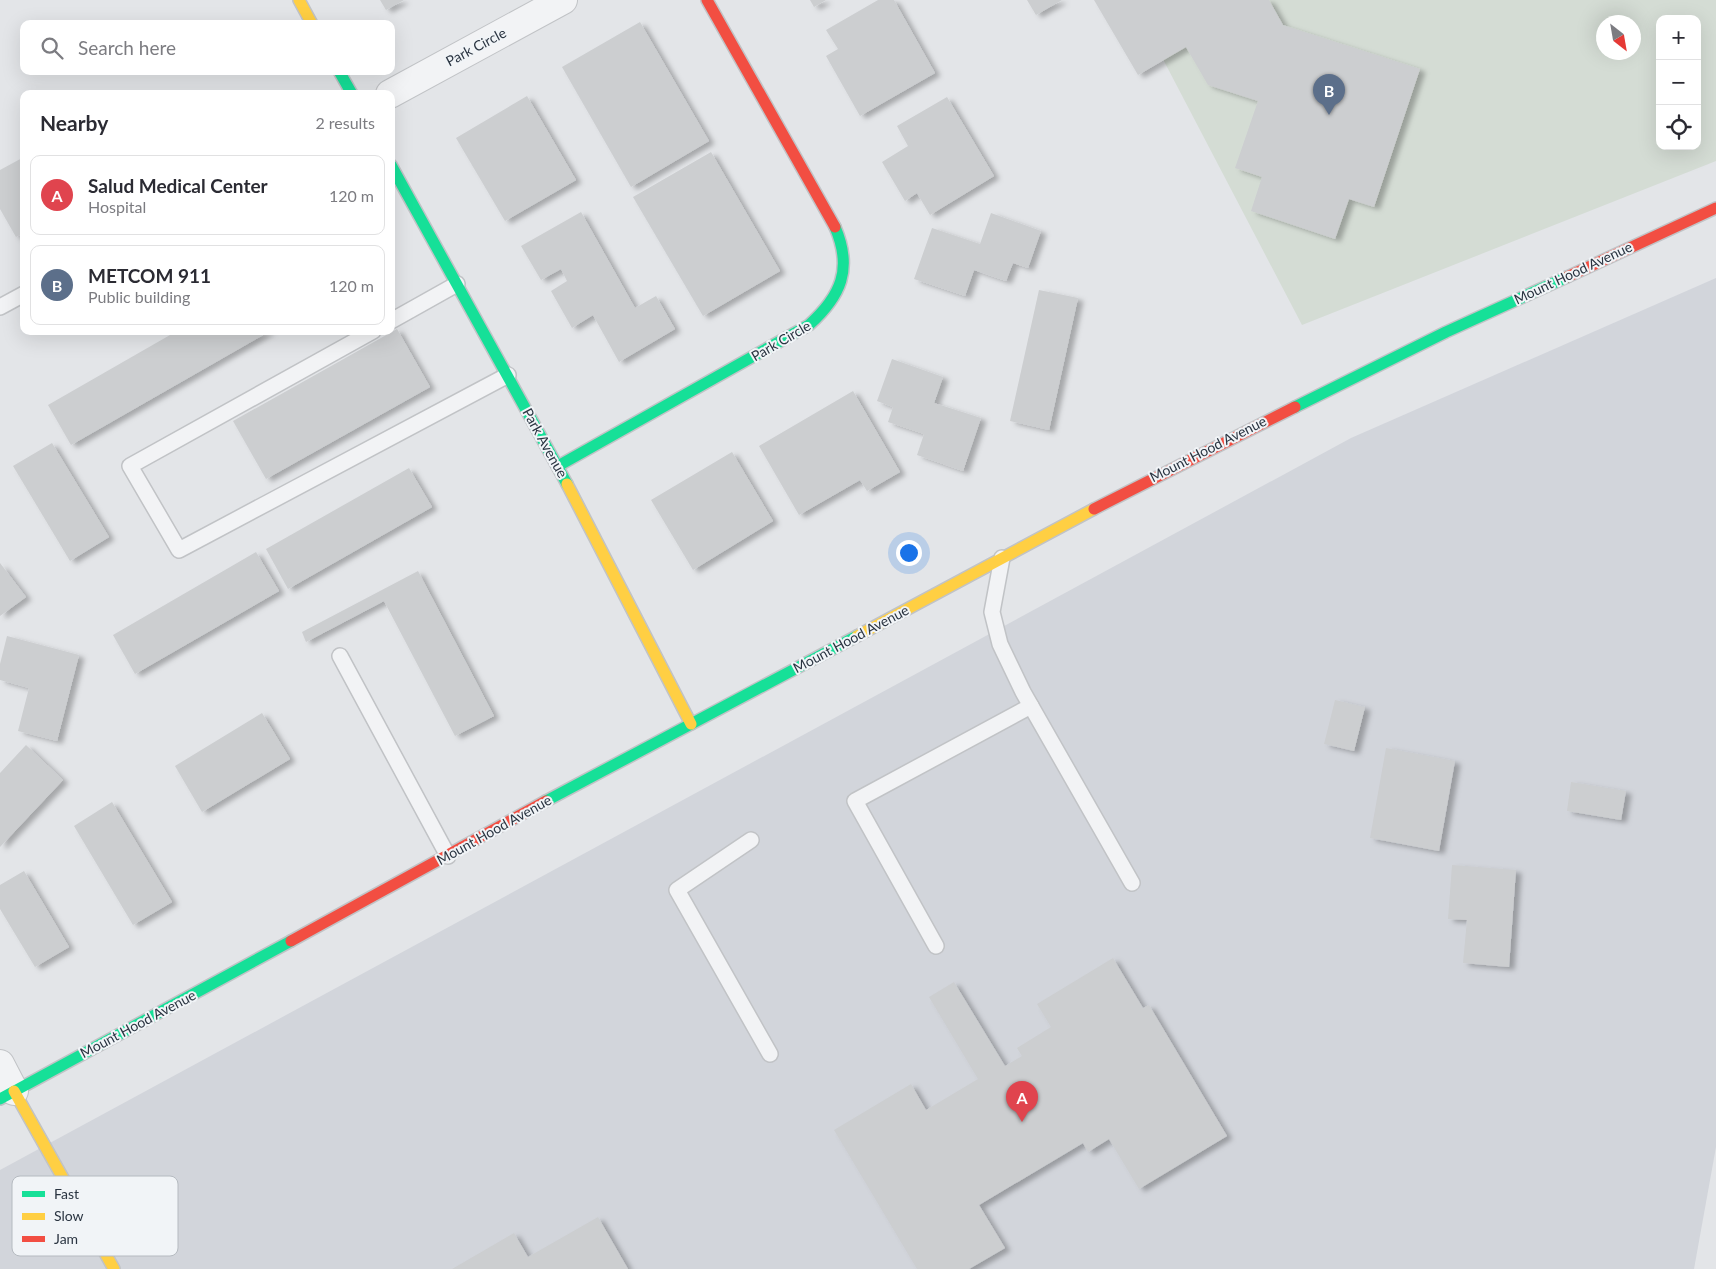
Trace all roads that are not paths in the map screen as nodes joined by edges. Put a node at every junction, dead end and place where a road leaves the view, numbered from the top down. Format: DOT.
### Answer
graph roads {
  1 [pos="299,0"];
  2 [pos="563,0"];
  3 [pos="707,0"];
  4 [pos="310,20"];
  5 [pos="341,75"];
  6 [pos="350,90"];
  7 [pos="395,91"];
  8 [pos="395,172"];
  9 [pos="1716,208"];
  10 [pos="457,284"];
  11 [pos="20,296"];
  12 [pos="0,307"];
  13 [pos="395,319"];
  14 [pos="366,335"];
  15 [pos="508,375"];
  16 [pos="558,466"];
  17 [pos="1002,558"];
  18 [pos="340,656"];
  19 [pos="1031,706"];
  20 [pos="691,724"];
  21 [pos="751,840"];
  22 [pos="448,856"];
  23 [pos="1132,883"];
  24 [pos="936,946"];
  25 [pos="770,1054"];
  26 [pos="0,1064"];
  27 [pos="7,1095"];
  28 [pos="57,1176"];
  29 [pos="106,1256"];
  30 [pos="114,1269"];
  1 -- 4 [label="main road"];
  2 -- 7 [label="street, Park Circle"];
  3 -- 16 [label="main road, Park Circle"];
  5 -- 6 [label="main road"];
  8 -- 10 [label="main road, Park Avenue"];
  9 -- 17 [label="main road, Mount Hood Avenue"];
  10 -- 13 [label="lane"];
  10 -- 15 [label="main road, Park Avenue"];
  11 -- 12 [label="lane"];
  14 -- 15 [label="lane"];
  15 -- 16 [label="main road, Park Avenue"];
  16 -- 20 [label="main road, Park Avenue"];
  17 -- 19 [label="lane"];
  17 -- 20 [label="main road, Mount Hood Avenue"];
  18 -- 22 [label="lane"];
  19 -- 23 [label="lane"];
  19 -- 24 [label="lane"];
  20 -- 22 [label="main road, Mount Hood Avenue"];
  21 -- 25 [label="lane"];
  22 -- 27 [label="main road, Mount Hood Avenue"];
  26 -- 27 [label="street"];
  27 -- 28 [label="main road"];
  29 -- 30 [label="main road"];
}
